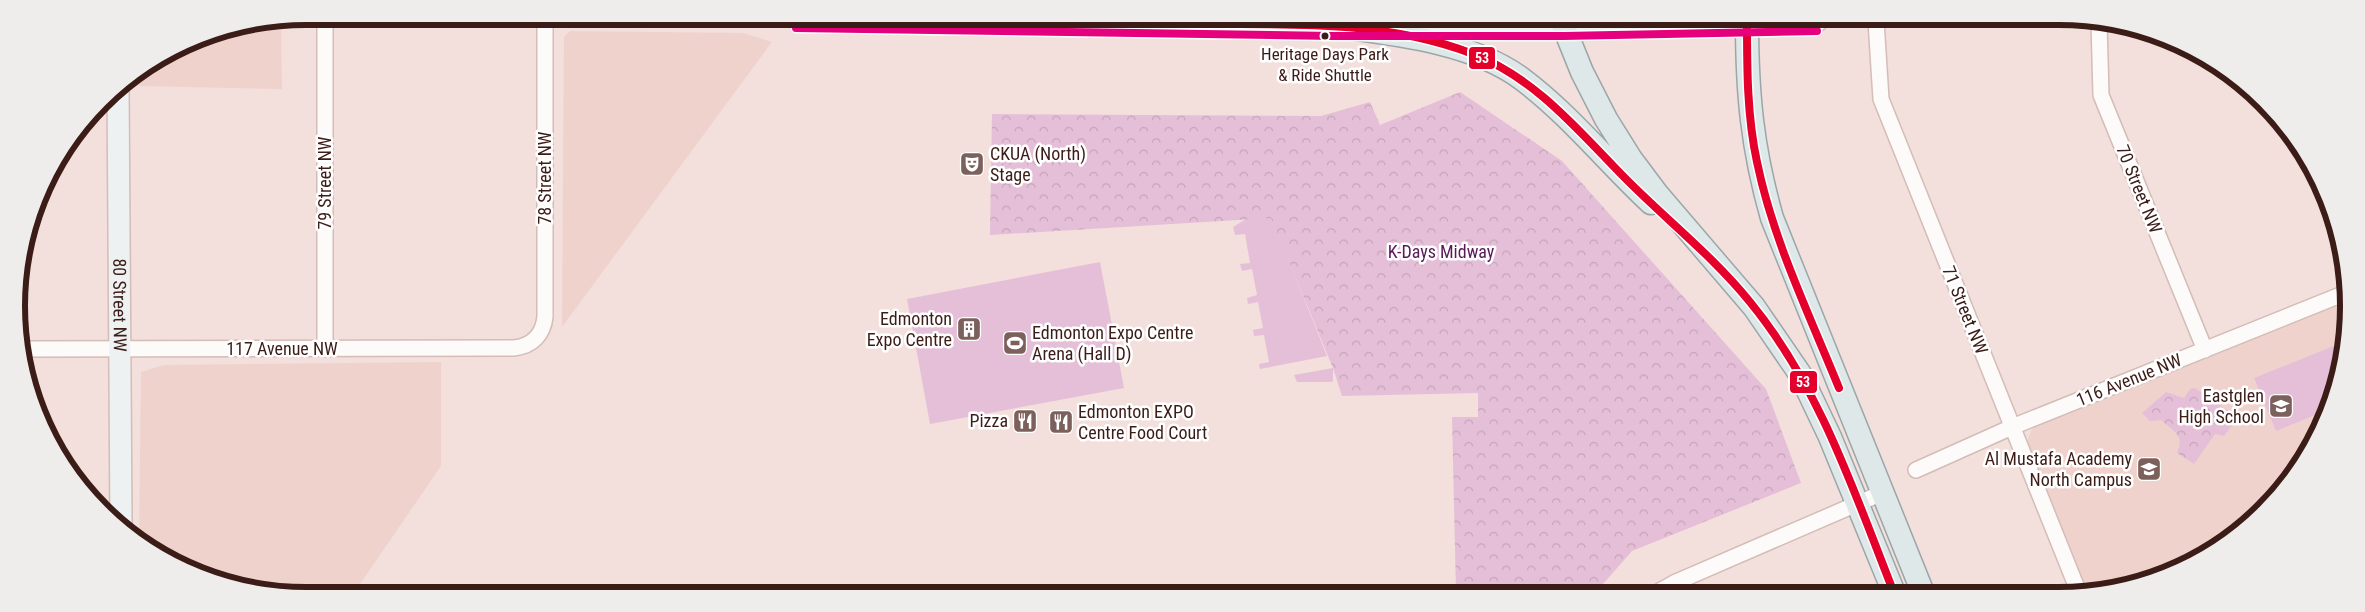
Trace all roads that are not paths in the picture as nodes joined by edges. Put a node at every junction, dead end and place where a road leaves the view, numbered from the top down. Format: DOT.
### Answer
graph roads {
  1 [pos="325,25"];
  2 [pos="545,25"];
  3 [pos="1283,25"];
  4 [pos="1410,25"];
  5 [pos="1563,25"];
  6 [pos="1747,25"];
  7 [pos="1876,25"];
  8 [pos="1334,26"];
  9 [pos="2099,28"];
  10 [pos="118,97"];
  11 [pos="1710,256"];
  12 [pos="2339,295"];
  13 [pos="537,338"];
  14 [pos="28,349"];
  15 [pos="325,349"];
  16 [pos="120,350"];
  17 [pos="2205,350"];
  18 [pos="2012,427"];
  19 [pos="1916,470"];
  20 [pos="1882,493"];
  21 [pos="1858,504"];
  22 [pos="121,517"];
  23 [pos="2076,586"];
  24 [pos="1667,587"];
  25 [pos="1892,587"];
  26 [pos="1921,587"];
  1 -- 15 [label="street, 79 Street NW"];
  2 -- 13 [label="street, 78 Street NW"];
  3 -- 8 [label="main road"];
  4 -- 8 [label="main road"];
  5 -- 11 [label="main road"];
  6 -- 20 [label="main road"];
  7 -- 18 [label="street, 71 Street NW"];
  8 -- 11 [label="main road"];
  9 -- 17 [label="street, 70 Street NW"];
  10 -- 16 [label="main road, 80 Street NW"];
  11 -- 21 [label="main road"];
  12 -- 17 [label="street, 116 Avenue NW"];
  13 -- 15 [label="street, 117 Avenue NW"];
  14 -- 16 [label="street, 117 Avenue NW"];
  15 -- 16 [label="street, 117 Avenue NW"];
  16 -- 22 [label="main road, 80 Street NW"];
  17 -- 18 [label="street, 116 Avenue NW"];
  18 -- 19 [label="street, 116 Avenue NW"];
  18 -- 23 [label="street, 71 Street NW"];
  20 -- 21 [label="street"];
  20 -- 26 [label="main road"];
  21 -- 24 [label="street"];
  21 -- 25 [label="main road"];
}
